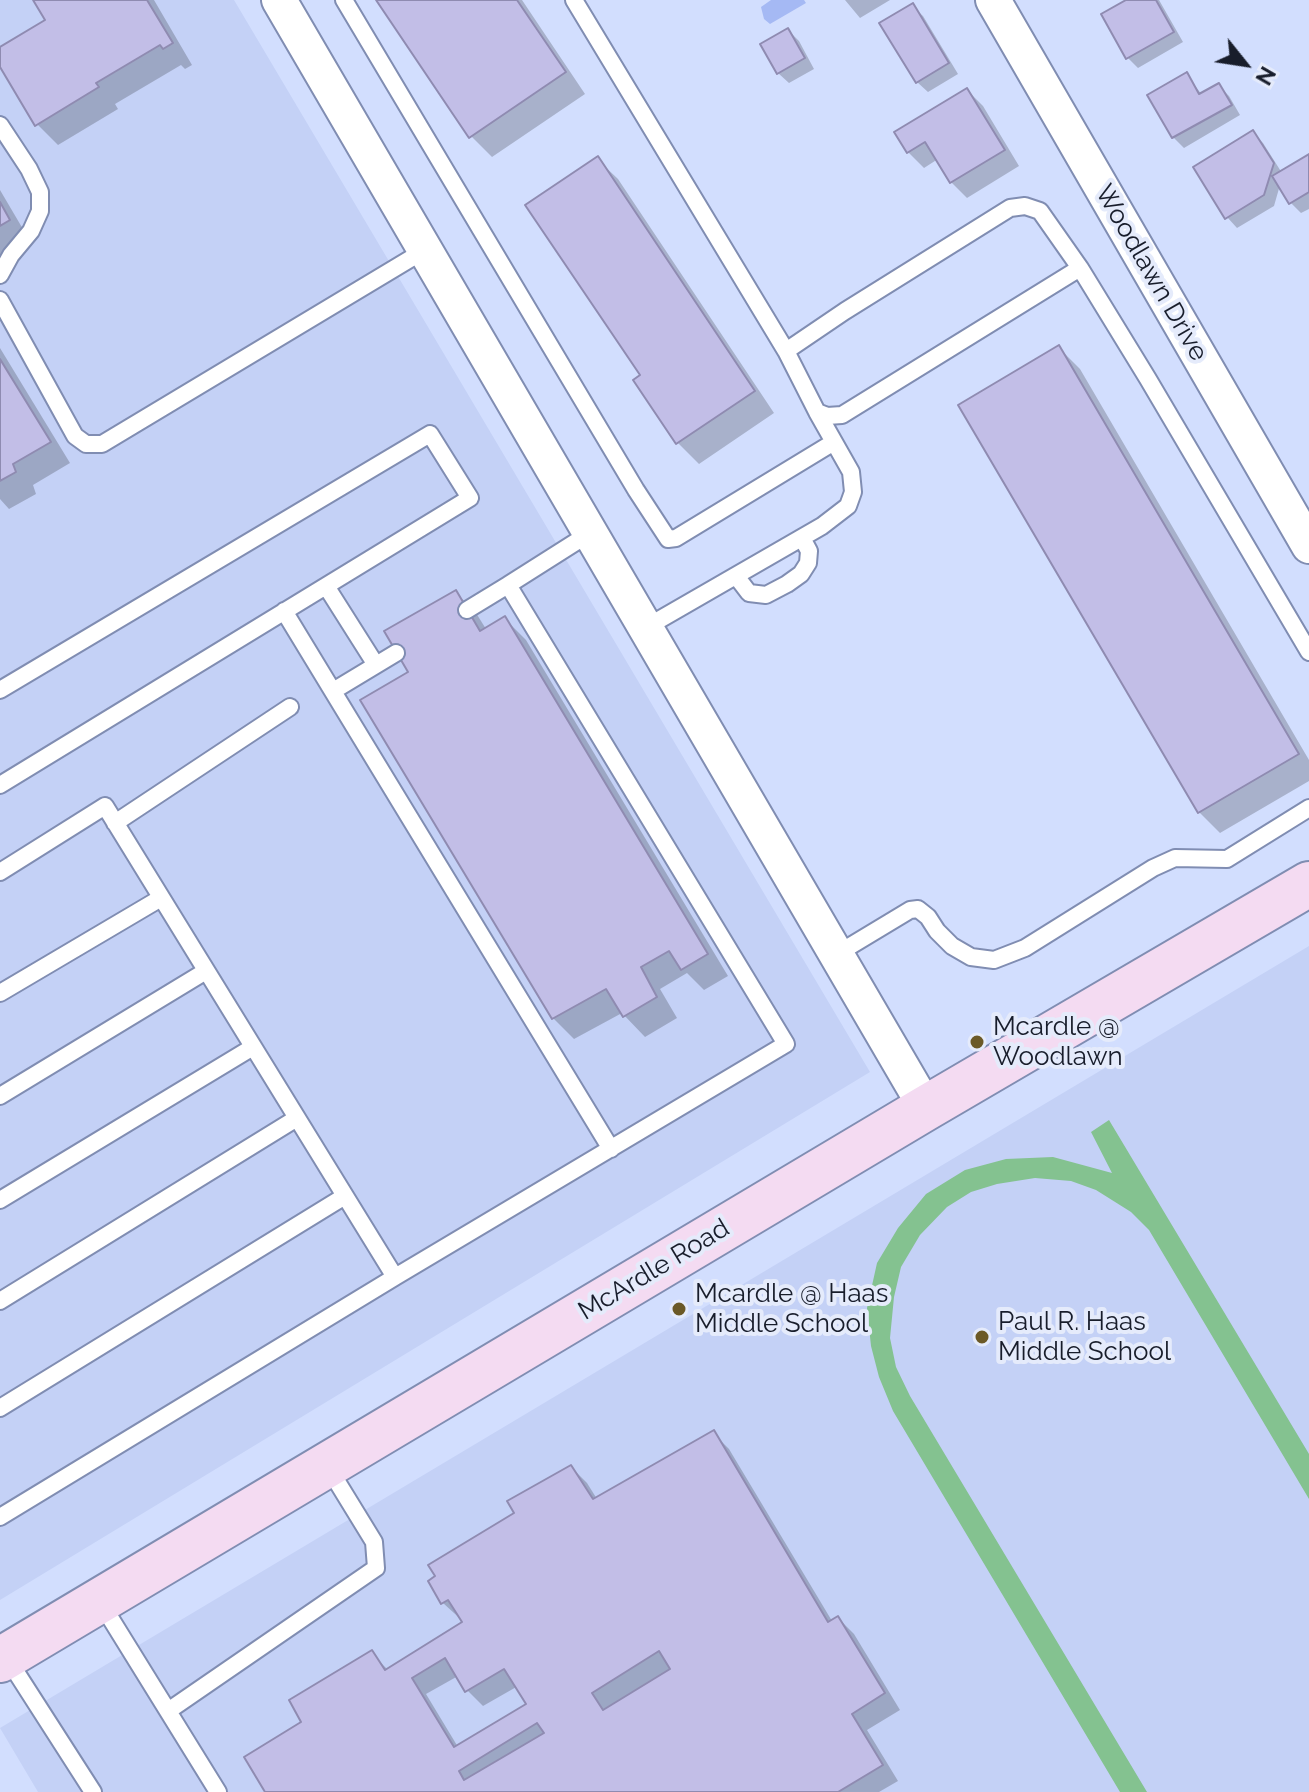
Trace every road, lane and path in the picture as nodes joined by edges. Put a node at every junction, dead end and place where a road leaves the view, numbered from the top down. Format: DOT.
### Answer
graph roads {
  1 [pos="279,0"];
  2 [pos="344,0"];
  3 [pos="574,0"];
  4 [pos="993,0"];
  5 [pos="0,125"];
  6 [pos="425,250"];
  7 [pos="1080,268"];
  8 [pos="0,275"];
  9 [pos="0,300"];
  10 [pos="786,351"];
  11 [pos="817,412"];
  12 [pos="834,442"];
  13 [pos="590,533"];
  14 [pos="802,538"];
  15 [pos="1309,546"];
  16 [pos="736,576"];
  17 [pos="508,585"];
  18 [pos="326,586"];
  19 [pos="467,610"];
  20 [pos="284,611"];
  21 [pos="645,628"];
  22 [pos="1309,652"];
  23 [pos="396,653"];
  24 [pos="376,665"];
  25 [pos="0,690"];
  26 [pos="333,691"];
  27 [pos="290,707"];
  28 [pos="0,785"];
  29 [pos="1309,808"];
  30 [pos="115,823"];
  31 [pos="1,869"];
  32 [pos="1309,884"];
  33 [pos="161,898"];
  34 [pos="837,954"];
  35 [pos="206,971"];
  36 [pos="0,993"];
  37 [pos="253,1047"];
  38 [pos="0,1096"];
  39 [pos="926,1108"];
  40 [pos="297,1118"];
  41 [pos="611,1149"];
  42 [pos="345,1196"];
  43 [pos="0,1200"];
  44 [pos="395,1277"];
  45 [pos="0,1301"];
  46 [pos="0,1408"];
  47 [pos="327,1465"];
  48 [pos="0,1517"];
  49 [pos="100,1600"];
  50 [pos="3,1658"];
  51 [pos="168,1711"];
  52 [pos="93,1792"];
  53 [pos="218,1792"];
  1 -- 6 [label="street"];
  2 -- 12 [label="lane"];
  3 -- 10 [label="lane"];
  4 -- 15 [label="street, Woodlawn Drive"];
  5 -- 8 [label="lane"];
  6 -- 9 [label="lane"];
  6 -- 13 [label="street"];
  7 -- 10 [label="lane"];
  7 -- 11 [label="lane"];
  7 -- 22 [label="lane"];
  10 -- 11 [label="lane"];
  11 -- 12 [label="lane"];
  12 -- 14 [label="lane"];
  13 -- 17 [label="lane"];
  13 -- 21 [label="street"];
  14 -- 16 [label="lane"];
  14 -- 16 [label="lane"];
  16 -- 21 [label="lane"];
  17 -- 19 [label="lane"];
  17 -- 41 [label="lane"];
  18 -- 20 [label="lane"];
  18 -- 24 [label="lane"];
  18 -- 25 [label="lane"];
  20 -- 26 [label="lane"];
  20 -- 28 [label="lane"];
  21 -- 34 [label="street"];
  23 -- 24 [label="lane"];
  24 -- 26 [label="lane"];
  26 -- 41 [label="lane"];
  27 -- 30 [label="lane"];
  29 -- 34 [label="lane"];
  30 -- 31 [label="lane"];
  30 -- 33 [label="lane"];
  32 -- 39 [label="main road, McArdle Road"];
  33 -- 35 [label="lane"];
  33 -- 36 [label="lane"];
  34 -- 39 [label="street"];
  35 -- 37 [label="lane"];
  35 -- 38 [label="lane"];
  37 -- 40 [label="lane"];
  37 -- 43 [label="lane"];
  39 -- 47 [label="main road, McArdle Road"];
  40 -- 42 [label="lane"];
  40 -- 45 [label="lane"];
  41 -- 44 [label="lane"];
  42 -- 44 [label="lane"];
  42 -- 46 [label="lane"];
  44 -- 48 [label="lane"];
  47 -- 49 [label="main road, McArdle Road"];
  47 -- 51 [label="lane"];
  49 -- 50 [label="main road, McArdle Road"];
  49 -- 51 [label="lane"];
  50 -- 52 [label="lane"];
  51 -- 53 [label="lane"];
}
